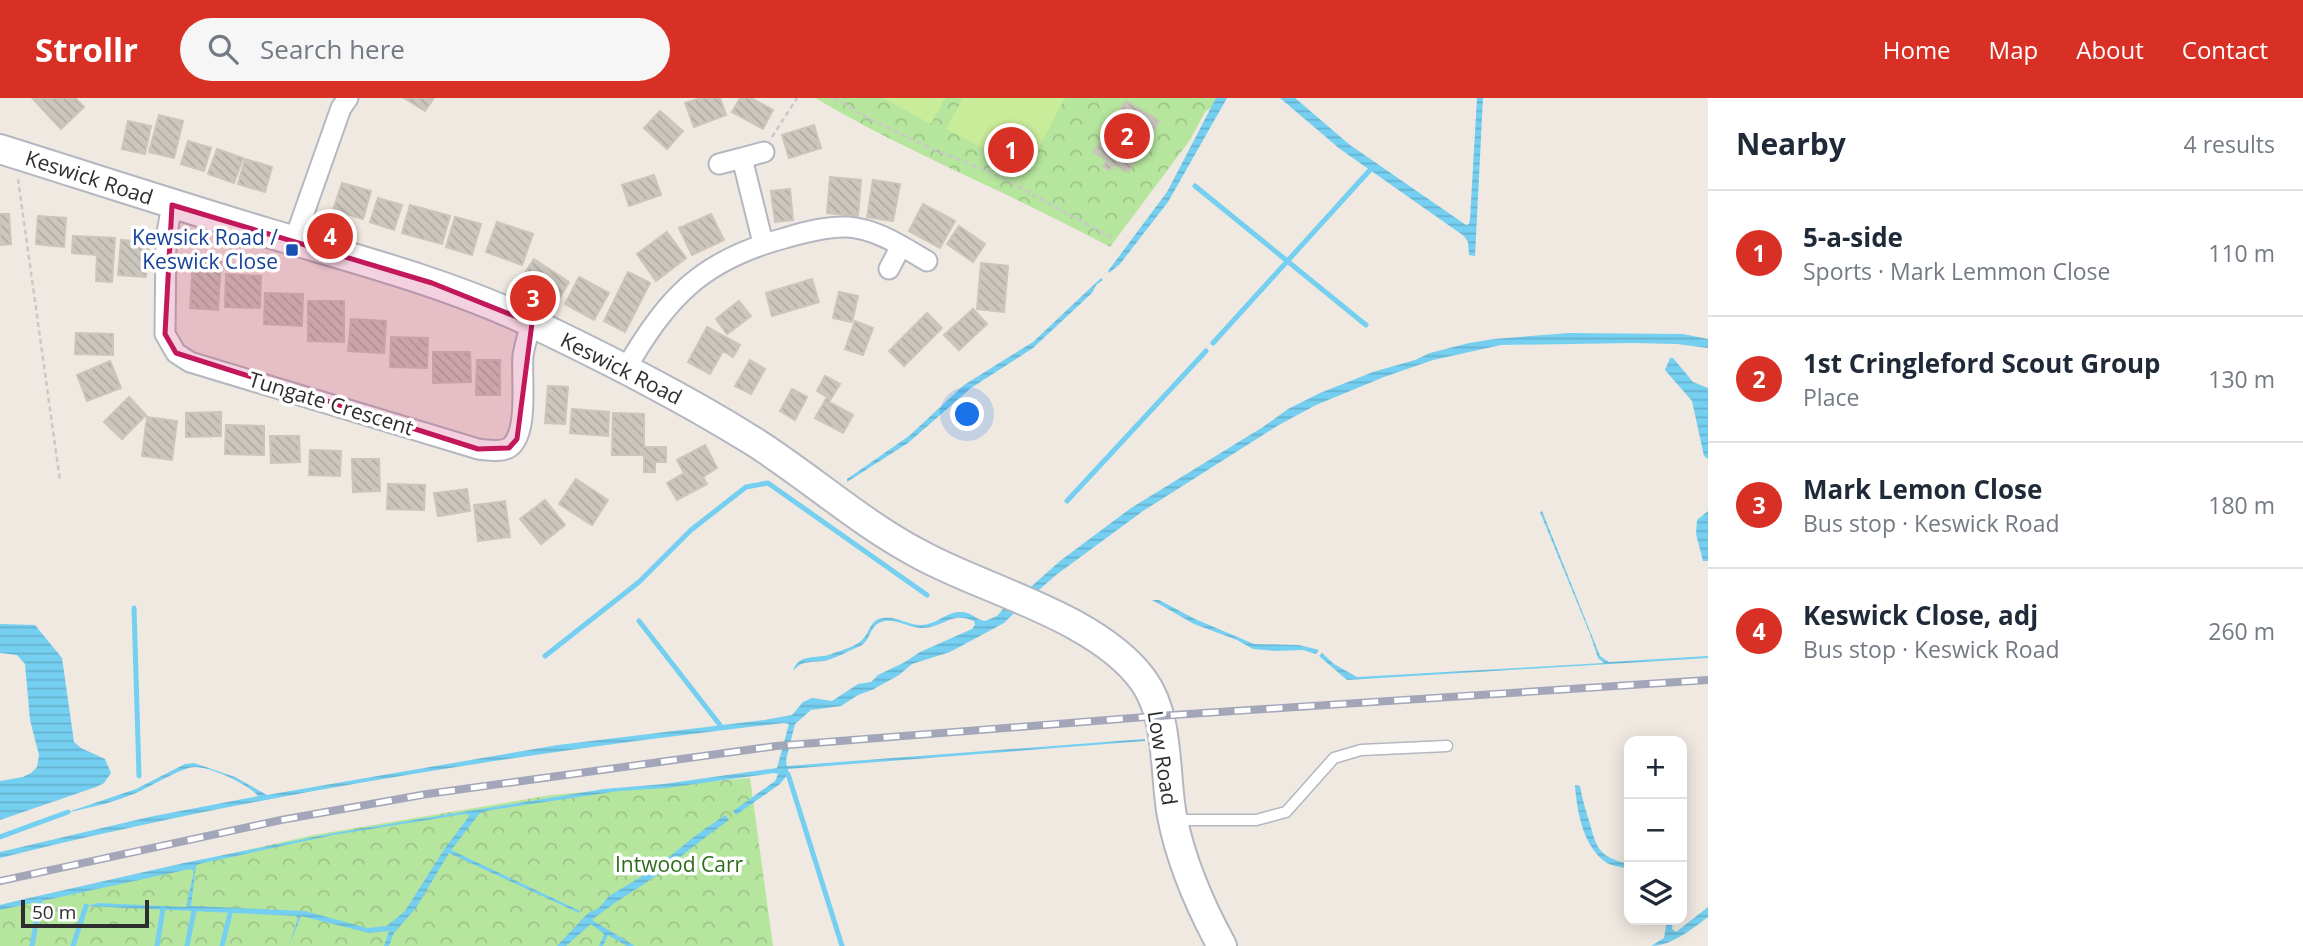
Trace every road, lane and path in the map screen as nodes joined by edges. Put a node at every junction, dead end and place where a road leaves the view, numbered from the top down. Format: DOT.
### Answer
graph roads {
  1 [pos="348,98"];
  2 [pos="797,98"];
  3 [pos="834,98"];
  4 [pos="10,152"];
  5 [pos="764,152"];
  6 [pos="743,158"];
  7 [pos="719,164"];
  8 [pos="172,205"];
  9 [pos="1112,238"];
  10 [pos="294,241"];
  11 [pos="763,243"];
  12 [pos="901,246"];
  13 [pos="927,261"];
  14 [pos="889,269"];
  15 [pos="531,323"];
  16 [pos="625,370"];
  17 [pos="60,481"];
  18 [pos="1023,600"];
  19 [pos="1447,746"];
  20 [pos="1173,820"];
  21 [pos="1222,946"];
  1 -- 10 [label="street"];
  2 -- 5 [label="path"];
  3 -- 9 [label="path"];
  4 -- 8 [label="street, Keswick Road"];
  4 -- 17 [label="path"];
  5 -- 6 [label="street"];
  6 -- 7 [label="street"];
  6 -- 11 [label="street"];
  8 -- 10 [label="street, Keswick Road"];
  8 -- 15 [label="street, Tungate Crescent"];
  10 -- 15 [label="street, Keswick Road"];
  11 -- 12 [label="street"];
  11 -- 16 [label="street"];
  12 -- 13 [label="street"];
  12 -- 14 [label="street"];
  15 -- 16 [label="street, Keswick Road"];
  16 -- 18 [label="street, Keswick Road"];
  18 -- 20 [label="street, Low Road"];
  19 -- 20 [label="lane"];
  20 -- 21 [label="street, Low Road"];
}
